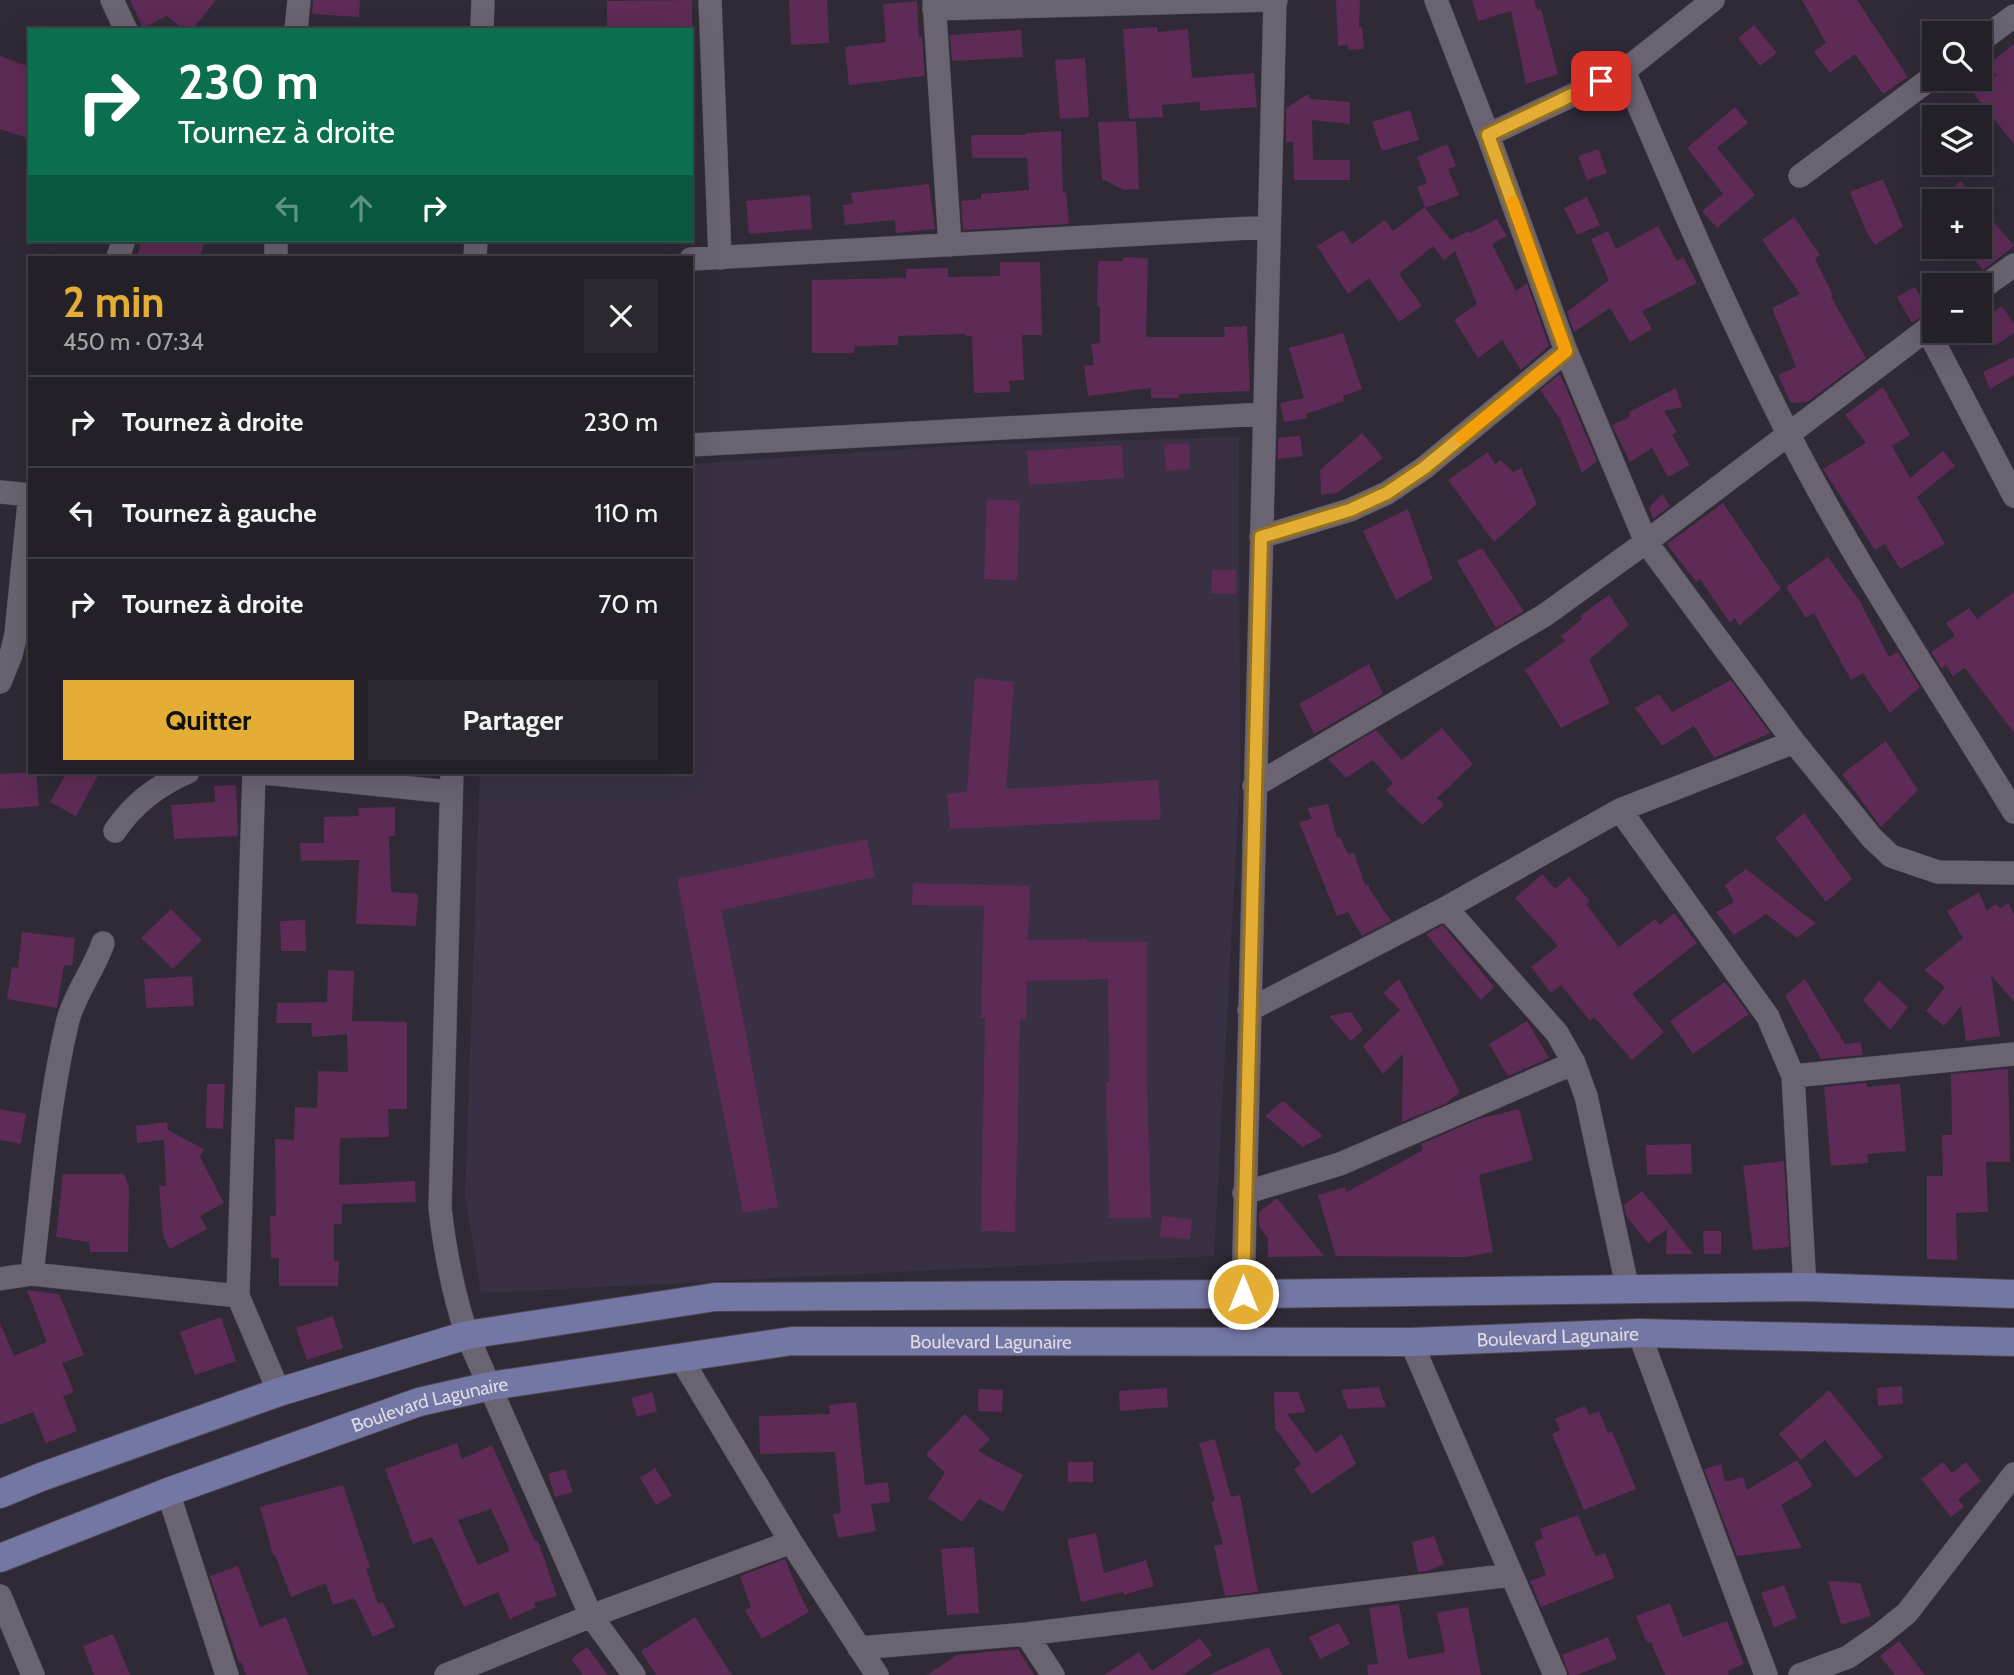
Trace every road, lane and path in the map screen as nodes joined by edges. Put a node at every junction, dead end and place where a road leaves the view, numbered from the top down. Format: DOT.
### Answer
graph roads {
  1 [pos="112,0"];
  2 [pos="299,0"];
  3 [pos="483,0"];
  4 [pos="710,0"];
  5 [pos="1275,0"];
  6 [pos="1436,0"];
  7 [pos="1713,0"];
  8 [pos="934,4"];
  9 [pos="2014,16"];
  10 [pos="125,28"];
  11 [pos="296,28"];
  12 [pos="482,28"];
  13 [pos="1992,32"];
  14 [pos="1624,71"];
  15 [pos="1922,85"];
  16 [pos="1488,135"];
  17 [pos="1800,176"];
  18 [pos="1269,227"];
  19 [pos="950,245"];
  20 [pos="720,258"];
  21 [pos="693,259"];
  22 [pos="2014,265"];
  23 [pos="1992,281"];
  24 [pos="1922,333"];
  25 [pos="1939,343"];
  26 [pos="1566,351"];
  27 [pos="1264,414"];
  28 [pos="1789,435"];
  29 [pos="693,445"];
  30 [pos="0,492"];
  31 [pos="28,494"];
  32 [pos="2014,496"];
  33 [pos="28,514"];
  34 [pos="1261,537"];
  35 [pos="1646,542"];
  36 [pos="0,682"];
  37 [pos="1794,742"];
  38 [pos="183,774"];
  39 [pos="254,774"];
  40 [pos="293,774"];
  41 [pos="451,782"];
  42 [pos="1254,786"];
  43 [pos="1620,810"];
  44 [pos="2014,812"];
  45 [pos="115,831"];
  46 [pos="2014,873"];
  47 [pos="1446,908"];
  48 [pos="103,943"];
  49 [pos="1248,1010"];
  50 [pos="2014,1054"];
  51 [pos="1574,1063"];
  52 [pos="1793,1076"];
  53 [pos="1244,1193"];
  54 [pos="32,1274"];
  55 [pos="0,1279"];
  56 [pos="1805,1287"];
  57 [pos="1628,1290"];
  58 [pos="1243,1294"];
  59 [pos="2014,1294"];
  60 [pos="238,1296"];
  61 [pos="1639,1333"];
  62 [pos="467,1335"];
  63 [pos="1411,1342"];
  64 [pos="2014,1342"];
  65 [pos="680,1357"];
  66 [pos="490,1386"];
  67 [pos="279,1392"];
  68 [pos="2014,1475"];
  69 [pos="168,1492"];
  70 [pos="0,1494"];
  71 [pos="791,1542"];
  72 [pos="0,1558"];
  73 [pos="1511,1575"];
  74 [pos="0,1596"];
  75 [pos="591,1616"];
  76 [pos="1027,1634"];
  77 [pos="859,1648"];
  78 [pos="33,1675"];
  79 [pos="227,1675"];
  80 [pos="446,1675"];
  81 [pos="634,1675"];
  82 [pos="877,1675"];
  83 [pos="1053,1675"];
  84 [pos="1555,1675"];
  85 [pos="1766,1675"];
  86 [pos="1800,1675"];
  1 -- 10 [label="street"];
  2 -- 11 [label="street"];
  3 -- 12 [label="street"];
  4 -- 20 [label="street"];
  5 -- 8 [label="street"];
  5 -- 18 [label="street"];
  6 -- 16 [label="street"];
  7 -- 14 [label="street"];
  8 -- 19 [label="street"];
  9 -- 13 [label="street"];
  14 -- 16 [label="street"];
  14 -- 28 [label="street"];
  15 -- 17 [label="street"];
  16 -- 26 [label="street"];
  18 -- 19 [label="street"];
  18 -- 27 [label="street"];
  19 -- 20 [label="street"];
  20 -- 21 [label="street"];
  22 -- 23 [label="street"];
  24 -- 28 [label="street"];
  25 -- 32 [label="street"];
  26 -- 34 [label="street"];
  26 -- 35 [label="street"];
  27 -- 29 [label="street"];
  27 -- 34 [label="street"];
  28 -- 35 [label="street"];
  28 -- 44 [label="street"];
  30 -- 31 [label="street"];
  33 -- 36 [label="street"];
  34 -- 42 [label="street"];
  35 -- 37 [label="street"];
  35 -- 42 [label="street"];
  37 -- 43 [label="street"];
  37 -- 46 [label="street"];
  38 -- 45 [label="street"];
  39 -- 60 [label="street"];
  40 -- 41 [label="street"];
  41 -- 62 [label="street"];
  42 -- 49 [label="street"];
  43 -- 47 [label="street"];
  43 -- 52 [label="street"];
  47 -- 49 [label="street"];
  47 -- 51 [label="street"];
  48 -- 54 [label="street"];
  49 -- 53 [label="street"];
  50 -- 52 [label="street"];
  51 -- 53 [label="street"];
  51 -- 57 [label="street"];
  52 -- 56 [label="street"];
  53 -- 58 [label="street"];
  54 -- 55 [label="street"];
  54 -- 60 [label="street"];
  56 -- 57 [label="main road"];
  56 -- 59 [label="main road"];
  57 -- 58 [label="main road"];
  58 -- 62 [label="main road"];
  60 -- 67 [label="street"];
  61 -- 63 [label="main road, Boulevard Lagunaire"];
  61 -- 64 [label="main road, Boulevard Lagunaire"];
  61 -- 85 [label="street"];
  62 -- 66 [label="street"];
  62 -- 67 [label="main road"];
  63 -- 65 [label="main road, Boulevard Lagunaire"];
  63 -- 73 [label="street"];
  65 -- 66 [label="main road, Boulevard Lagunaire"];
  65 -- 71 [label="street"];
  66 -- 69 [label="main road, Boulevard Lagunaire"];
  66 -- 75 [label="street"];
  67 -- 70 [label="main road"];
  68 -- 86 [label="street"];
  69 -- 72 [label="main road, Boulevard Lagunaire"];
  69 -- 79 [label="street"];
  71 -- 75 [label="street"];
  71 -- 77 [label="street"];
  73 -- 76 [label="street"];
  73 -- 84 [label="street"];
  74 -- 78 [label="street"];
  75 -- 80 [label="street"];
  75 -- 81 [label="street"];
  76 -- 77 [label="street"];
  76 -- 83 [label="street"];
  77 -- 82 [label="street"];
}
